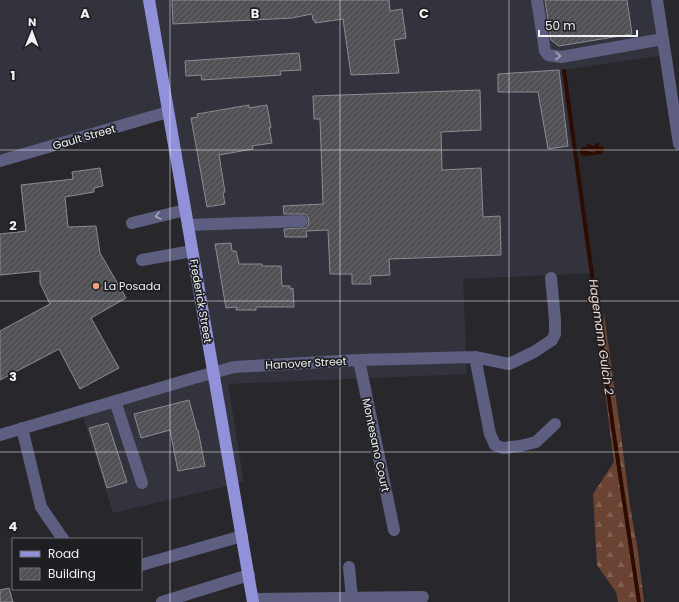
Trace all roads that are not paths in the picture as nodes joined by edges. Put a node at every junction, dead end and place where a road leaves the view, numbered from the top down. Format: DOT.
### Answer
graph roads {
  1 [pos="149,0"];
  2 [pos="537,0"];
  3 [pos="657,0"];
  4 [pos="663,40"];
  5 [pos="168,112"];
  6 [pos="679,144"];
  7 [pos="0,161"];
  8 [pos="185,210"];
  9 [pos="302,220"];
  10 [pos="132,222"];
  11 [pos="188,225"];
  12 [pos="192,251"];
  13 [pos="142,260"];
  14 [pos="551,278"];
  15 [pos="475,356"];
  16 [pos="359,360"];
  17 [pos="213,372"];
  18 [pos="115,401"];
  19 [pos="555,424"];
  20 [pos="22,428"];
  21 [pos="0,434"];
  22 [pos="142,483"];
  23 [pos="394,530"];
  24 [pos="242,536"];
  25 [pos="62,538"];
  26 [pos="142,565"];
  27 [pos="349,567"];
  28 [pos="248,575"];
  29 [pos="352,598"];
  30 [pos="417,599"];
  31 [pos="253,601"];
  32 [pos="162,602"];
  1 -- 5 [label="main road, Frederick Street"];
  2 -- 4 [label="street, one-way"];
  3 -- 4 [label="street"];
  4 -- 6 [label="street"];
  5 -- 7 [label="street, Gault Street"];
  5 -- 8 [label="main road, Frederick Street"];
  8 -- 10 [label="street, one-way"];
  8 -- 11 [label="main road, Frederick Street"];
  9 -- 11 [label="street"];
  11 -- 12 [label="main road, Frederick Street"];
  12 -- 13 [label="street"];
  12 -- 17 [label="main road, Frederick Street"];
  14 -- 15 [label="street, Hanover Street"];
  15 -- 16 [label="street, Hanover Street"];
  15 -- 19 [label="street"];
  16 -- 17 [label="street, Hanover Street"];
  16 -- 23 [label="street, Montesano Court"];
  17 -- 18 [label="street, Hanover Street"];
  17 -- 24 [label="main road, Frederick Street"];
  18 -- 20 [label="street, Hanover Street"];
  18 -- 22 [label="street"];
  20 -- 21 [label="street, Hanover Street"];
  20 -- 25 [label="street"];
  24 -- 26 [label="street"];
  24 -- 28 [label="main road, Frederick Street"];
  27 -- 29 [label="street"];
  28 -- 31 [label="main road, Frederick Street"];
  28 -- 32 [label="street"];
  29 -- 30 [label="street"];
  29 -- 31 [label="street"];
}
